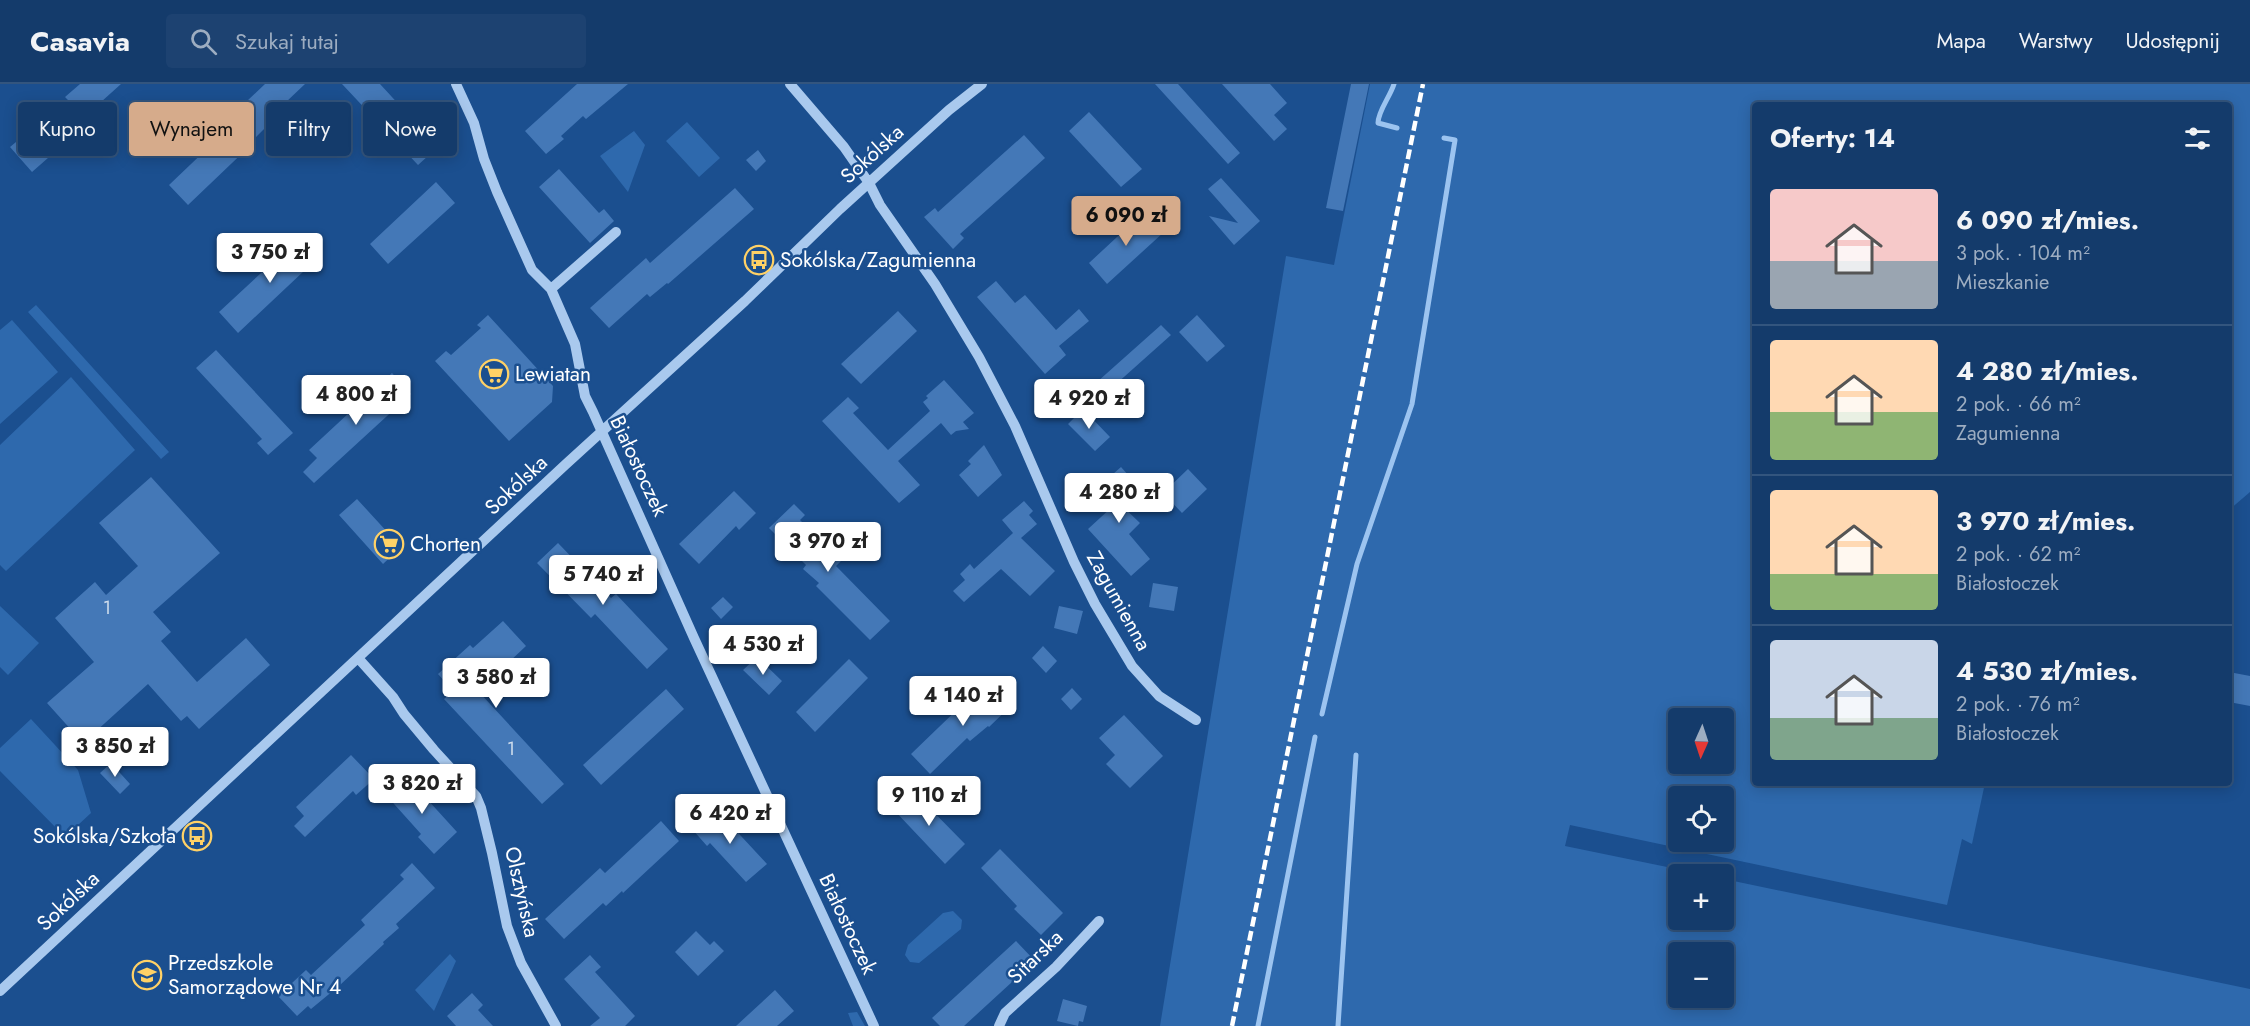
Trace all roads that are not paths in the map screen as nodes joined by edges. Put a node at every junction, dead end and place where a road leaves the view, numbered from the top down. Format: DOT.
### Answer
graph roads {
  1 [pos="456,84"];
  2 [pos="790,84"];
  3 [pos="982,84"];
  4 [pos="870,183"];
  5 [pos="616,232"];
  6 [pos="551,289"];
  7 [pos="602,431"];
  8 [pos="358,658"];
  9 [pos="1196,720"];
  10 [pos="1099,921"];
  11 [pos="0,991"];
  12 [pos="999,1024"];
  13 [pos="556,1026"];
  14 [pos="874,1026"];
  1 -- 6 [label="street, Białostoczek"];
  2 -- 4 [label="street, Zagumienna"];
  3 -- 4 [label="street, Sokólska"];
  4 -- 7 [label="street, Sokólska"];
  4 -- 9 [label="street, Zagumienna"];
  5 -- 6 [label="street"];
  6 -- 7 [label="street, Białostoczek"];
  7 -- 8 [label="street, Sokólska"];
  7 -- 14 [label="street, Białostoczek"];
  8 -- 11 [label="street, Sokólska"];
  8 -- 13 [label="street, Olsztyńska"];
  10 -- 12 [label="street, Sitarska"];
}
